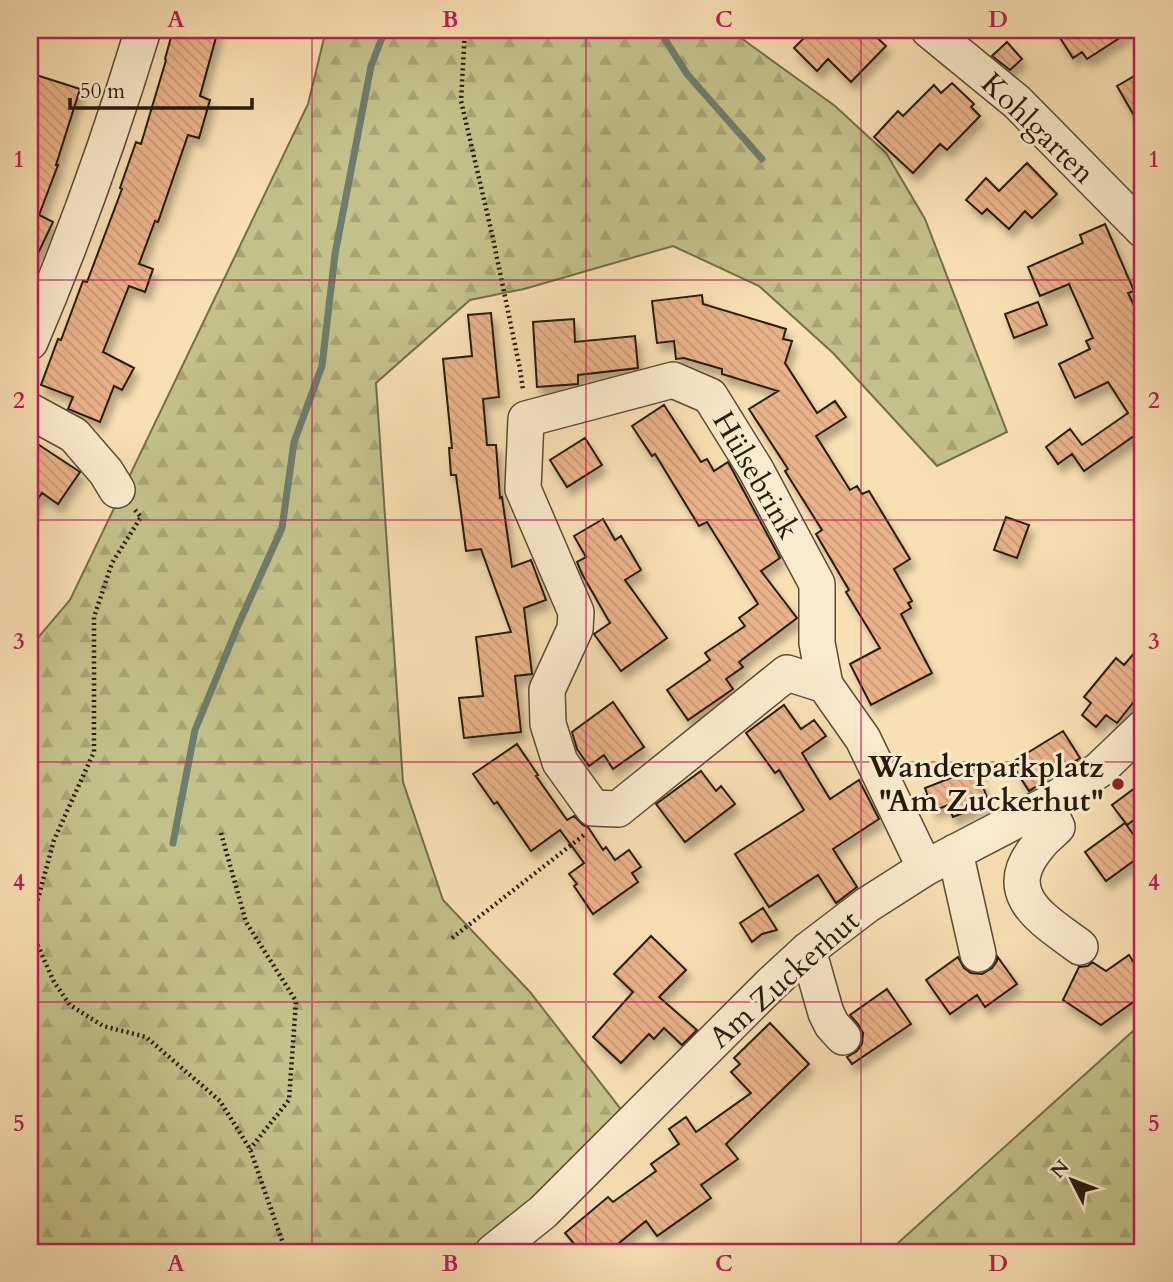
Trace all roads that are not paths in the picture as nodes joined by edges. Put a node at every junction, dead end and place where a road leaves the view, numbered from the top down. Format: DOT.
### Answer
graph roads {
  1 [pos="143,30"];
  2 [pos="929,30"];
  3 [pos="1143,230"];
  4 [pos="54,285"];
  5 [pos="30,310"];
  6 [pos="30,342"];
  7 [pos="30,411"];
  8 [pos="117,490"];
  9 [pos="825,685"];
  10 [pos="1143,729"];
  11 [pos="1046,805"];
  12 [pos="956,852"];
  13 [pos="925,868"];
  14 [pos="1080,947"];
  15 [pos="808,950"];
  16 [pos="978,954"];
  17 [pos="843,1037"];
  18 [pos="493,1252"];
  1 -- 4 [label="street"];
  2 -- 3 [label="street, Kohlgarten"];
  4 -- 5 [label="street"];
  4 -- 6 [label="street"];
  7 -- 8 [label="street"];
  9 -- 9 [label="street, Hülsebrink"];
  9 -- 13 [label="street, Hülsebrink"];
  10 -- 11 [label="street, Am Zuckerhut"];
  11 -- 12 [label="street, Am Zuckerhut"];
  11 -- 14 [label="street"];
  12 -- 13 [label="street, Am Zuckerhut"];
  12 -- 16 [label="street"];
  13 -- 15 [label="street, Am Zuckerhut"];
  15 -- 17 [label="street"];
  15 -- 18 [label="street, Am Zuckerhut"];
}
